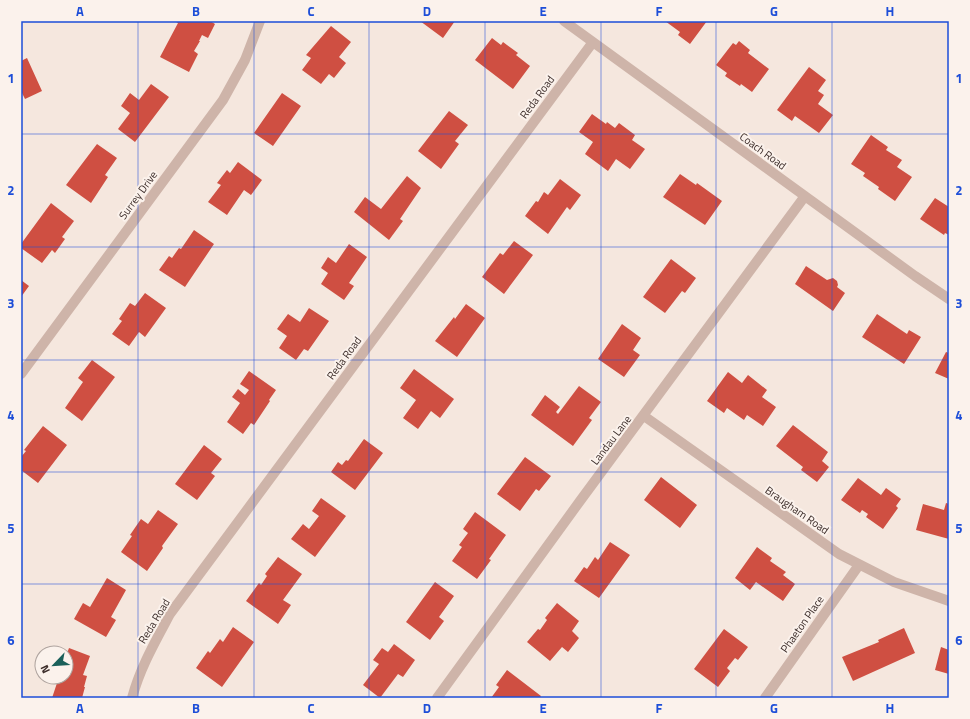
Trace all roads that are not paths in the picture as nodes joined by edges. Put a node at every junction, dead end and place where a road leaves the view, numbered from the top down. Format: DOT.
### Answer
graph roads {
  1 [pos="260,21"];
  2 [pos="564,21"];
  3 [pos="593,42"];
  4 [pos="805,196"];
  5 [pos="949,299"];
  6 [pos="21,374"];
  7 [pos="644,416"];
  8 [pos="859,565"];
  9 [pos="949,601"];
  10 [pos="132,698"];
  11 [pos="437,698"];
  12 [pos="765,698"];
  1 -- 6 [label="street, Surrey Drive"];
  2 -- 3 [label="street, Coach Road"];
  3 -- 4 [label="street, Coach Road"];
  3 -- 10 [label="street, Reda Road"];
  4 -- 5 [label="street, Coach Road"];
  4 -- 7 [label="street, Landau Lane"];
  7 -- 8 [label="street, Braugham Road"];
  7 -- 11 [label="street, Landau Lane"];
  8 -- 9 [label="street, Braugham Road"];
  8 -- 12 [label="street, Phaeton Place"];
}
